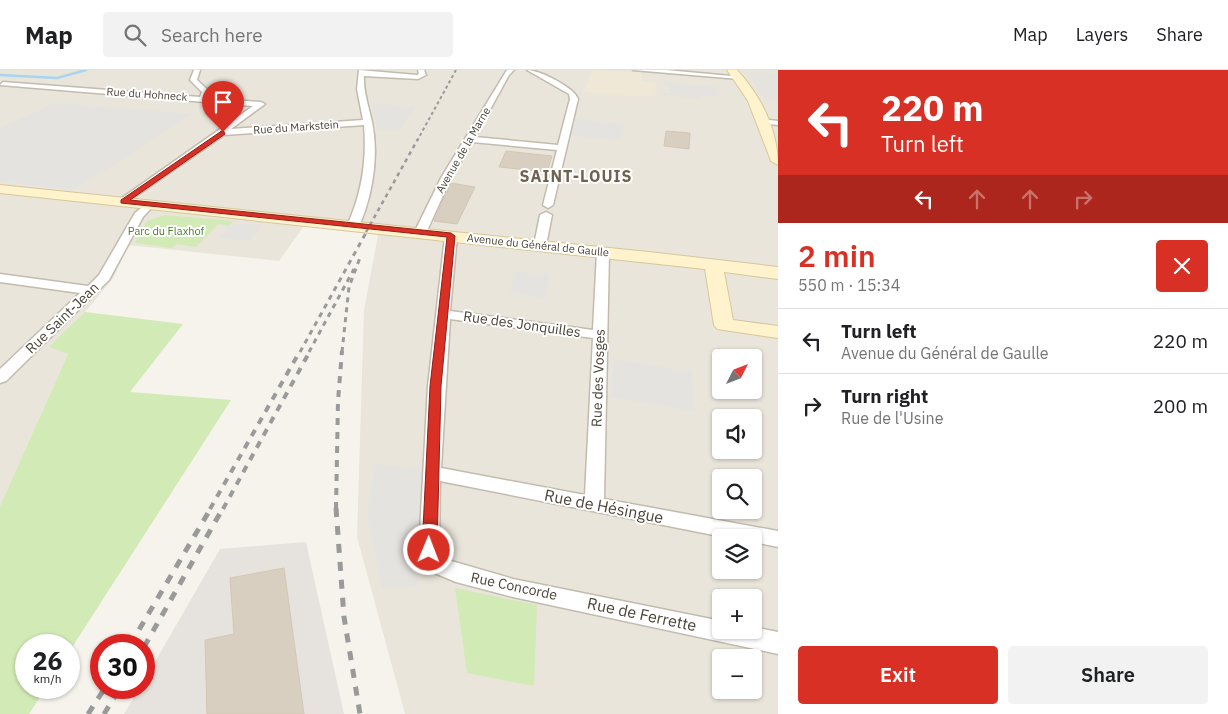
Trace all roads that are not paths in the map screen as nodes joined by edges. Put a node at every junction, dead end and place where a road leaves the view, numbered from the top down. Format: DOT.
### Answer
graph roads {
  1 [pos="198,70"];
  2 [pos="421,70"];
  3 [pos="511,70"];
  4 [pos="530,70"];
  5 [pos="636,70"];
  6 [pos="361,72"];
  7 [pos="736,73"];
  8 [pos="3,84"];
  9 [pos="100,86"];
  10 [pos="92,90"];
  11 [pos="203,98"];
  12 [pos="762,121"];
  13 [pos="368,122"];
  14 [pos="778,123"];
  15 [pos="223,132"];
  16 [pos="469,139"];
  17 [pos="562,148"];
  18 [pos="778,161"];
  19 [pos="0,189"];
  20 [pos="123,202"];
  21 [pos="150,204"];
  22 [pos="353,226"];
  23 [pos="420,233"];
  24 [pos="451,236"];
  25 [pos="540,245"];
  26 [pos="603,252"];
  27 [pos="658,258"];
  28 [pos="714,266"];
  29 [pos="778,267"];
  30 [pos="778,273"];
  31 [pos="0,278"];
  32 [pos="91,290"];
  33 [pos="444,314"];
  34 [pos="778,332"];
  35 [pos="600,335"];
  36 [pos="0,378"];
  37 [pos="431,473"];
  38 [pos="594,504"];
  39 [pos="778,538"];
  40 [pos="564,597"];
  41 [pos="778,643"];
  1 -- 11 [label="street"];
  2 -- 6 [label="street"];
  3 -- 16 [label="street, Avenue de la Marne"];
  4 -- 17 [label="street"];
  5 -- 7 [label="street"];
  6 -- 13 [label="street"];
  7 -- 12 [label="main road"];
  8 -- 10 [label="street, Rue du Hohneck"];
  9 -- 10 [label="street, Rue du Hohneck"];
  10 -- 11 [label="street, Rue du Hohneck"];
  11 -- 15 [label="street, Rue du Hohneck"];
  12 -- 14 [label="street"];
  12 -- 18 [label="main road"];
  13 -- 15 [label="street, Rue du Markstein"];
  13 -- 22 [label="street"];
  15 -- 20 [label="street"];
  16 -- 17 [label="street"];
  16 -- 23 [label="street, Avenue de la Marne"];
  17 -- 25 [label="street"];
  19 -- 20 [label="main road, Avenue du Général de Gaulle"];
  20 -- 21 [label="main road, Avenue du Général de Gaulle"];
  21 -- 22 [label="main road, Avenue du Général de Gaulle"];
  21 -- 32 [label="street, Rue Saint-Jean"];
  22 -- 23 [label="main road, Avenue du Général de Gaulle"];
  23 -- 24 [label="main road, Avenue du Général de Gaulle"];
  24 -- 25 [label="main road, Avenue du Général de Gaulle"];
  24 -- 33 [label="street, Rue Concorde"];
  25 -- 26 [label="main road, Avenue du Général de Gaulle"];
  26 -- 27 [label="main road, Avenue du Général de Gaulle"];
  26 -- 35 [label="street, Rue des Vosges"];
  27 -- 28 [label="main road, Avenue du Général de Gaulle"];
  27 -- 29 [label="main road, Avenue du Général de Gaulle"];
  28 -- 30 [label="main road, Avenue du Général de Gaulle"];
  28 -- 34 [label="main road"];
  31 -- 32 [label="street"];
  32 -- 36 [label="street, Rue Saint-Jean"];
  33 -- 35 [label="street, Rue des Jonquilles"];
  33 -- 37 [label="street, Rue Concorde"];
  35 -- 38 [label="street, Rue des Vosges"];
  37 -- 38 [label="street, Rue de Hésingue"];
  37 -- 40 [label="street, Rue Concorde"];
  38 -- 39 [label="street, Rue de Hésingue"];
  40 -- 41 [label="street, Rue de Ferrette"];
}
